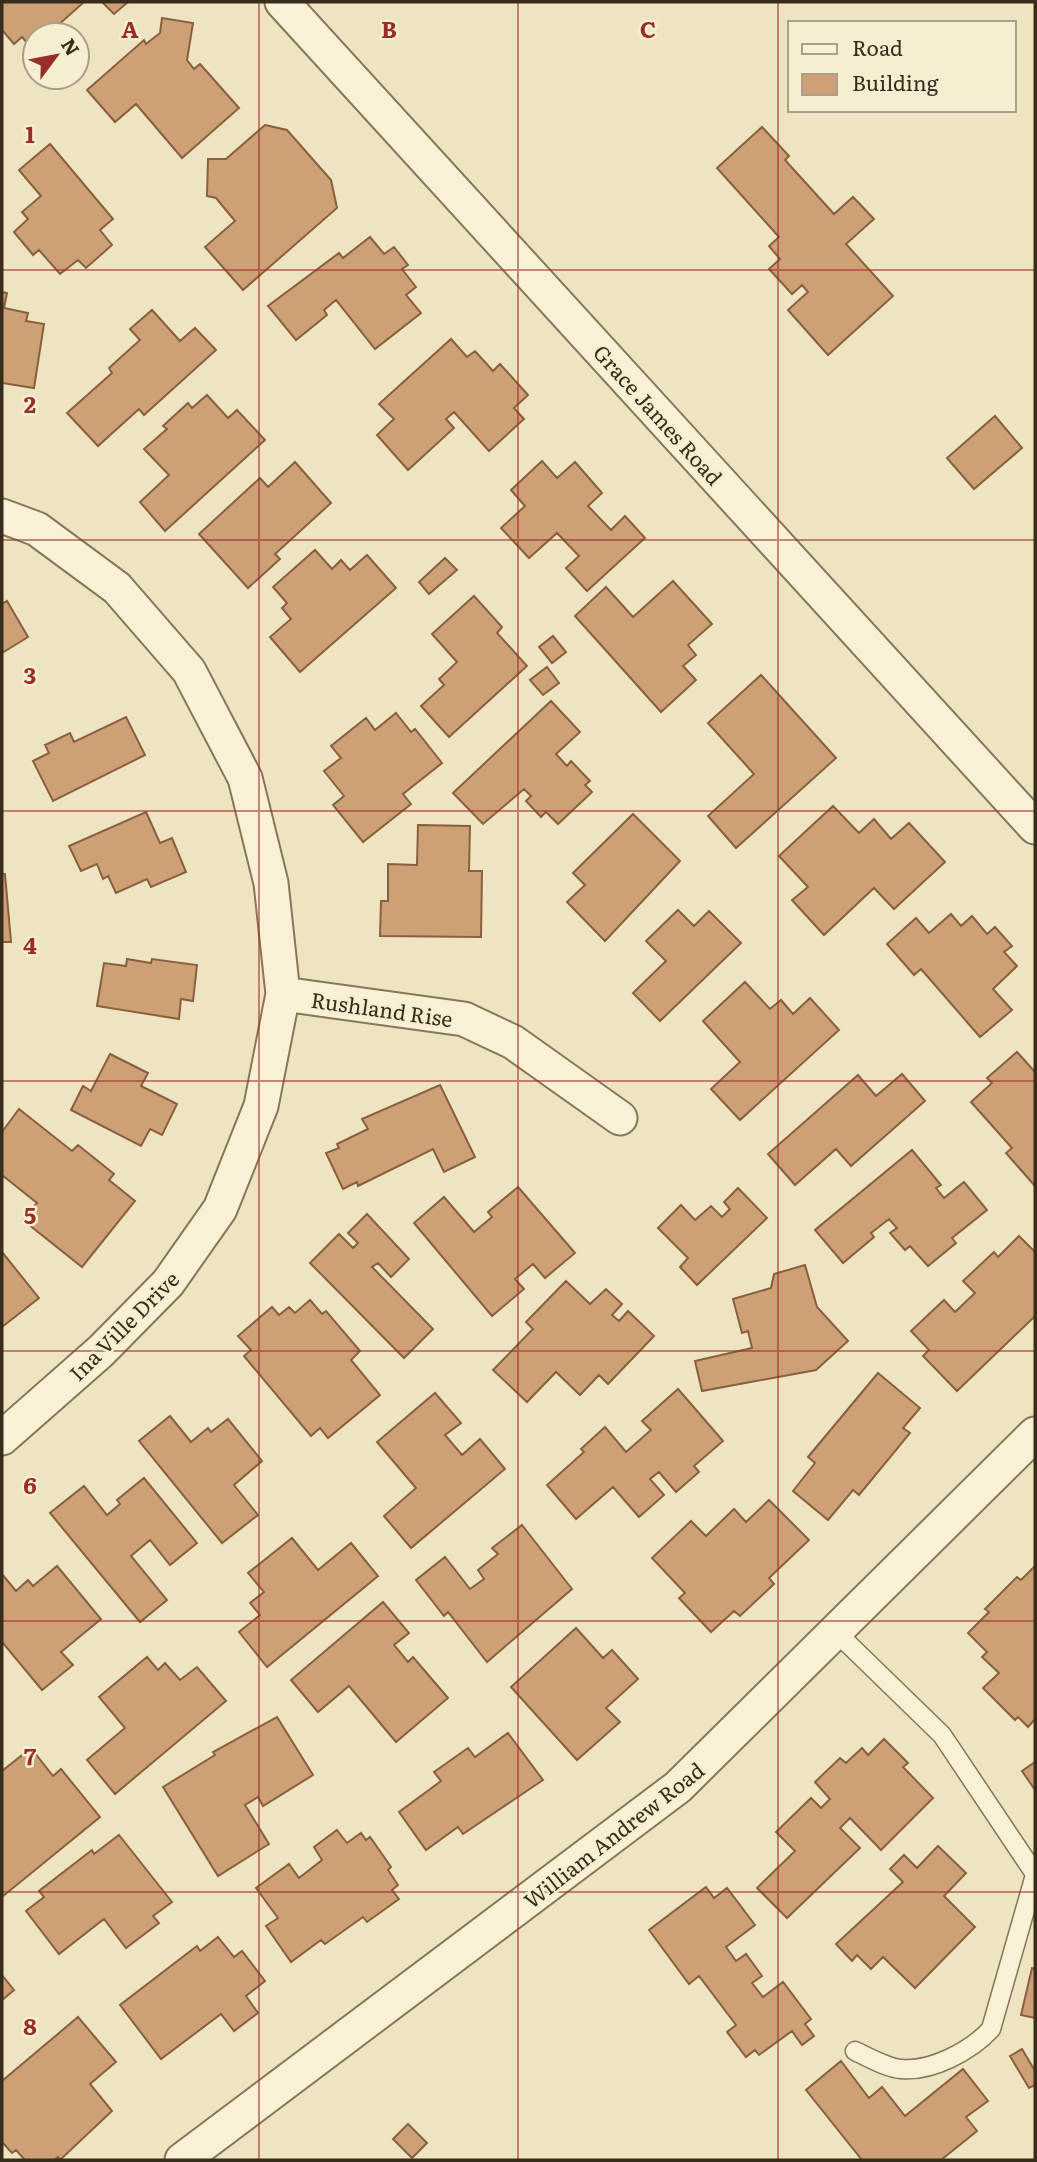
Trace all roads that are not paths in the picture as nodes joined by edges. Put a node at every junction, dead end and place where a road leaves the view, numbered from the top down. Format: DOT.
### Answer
graph roads {
  1 [pos="282,2"];
  2 [pos="2,516"];
  3 [pos="1035,827"];
  4 [pos="283,994"];
  5 [pos="620,1118"];
  6 [pos="1035,1434"];
  7 [pos="2,1438"];
  8 [pos="836,1632"];
  9 [pos="1028,1847"];
  10 [pos="1035,1874"];
  11 [pos="855,2051"];
  12 [pos="182,2160"];
  1 -- 3 [label="street, Grace James Road"];
  2 -- 4 [label="street, Ina Ville Drive"];
  4 -- 5 [label="street, Rushland Rise"];
  4 -- 7 [label="street, Ina Ville Drive"];
  6 -- 8 [label="street, William Andrew Road"];
  8 -- 9 [label="lane"];
  8 -- 12 [label="street, William Andrew Road"];
  9 -- 10 [label="lane"];
  10 -- 11 [label="lane"];
}
